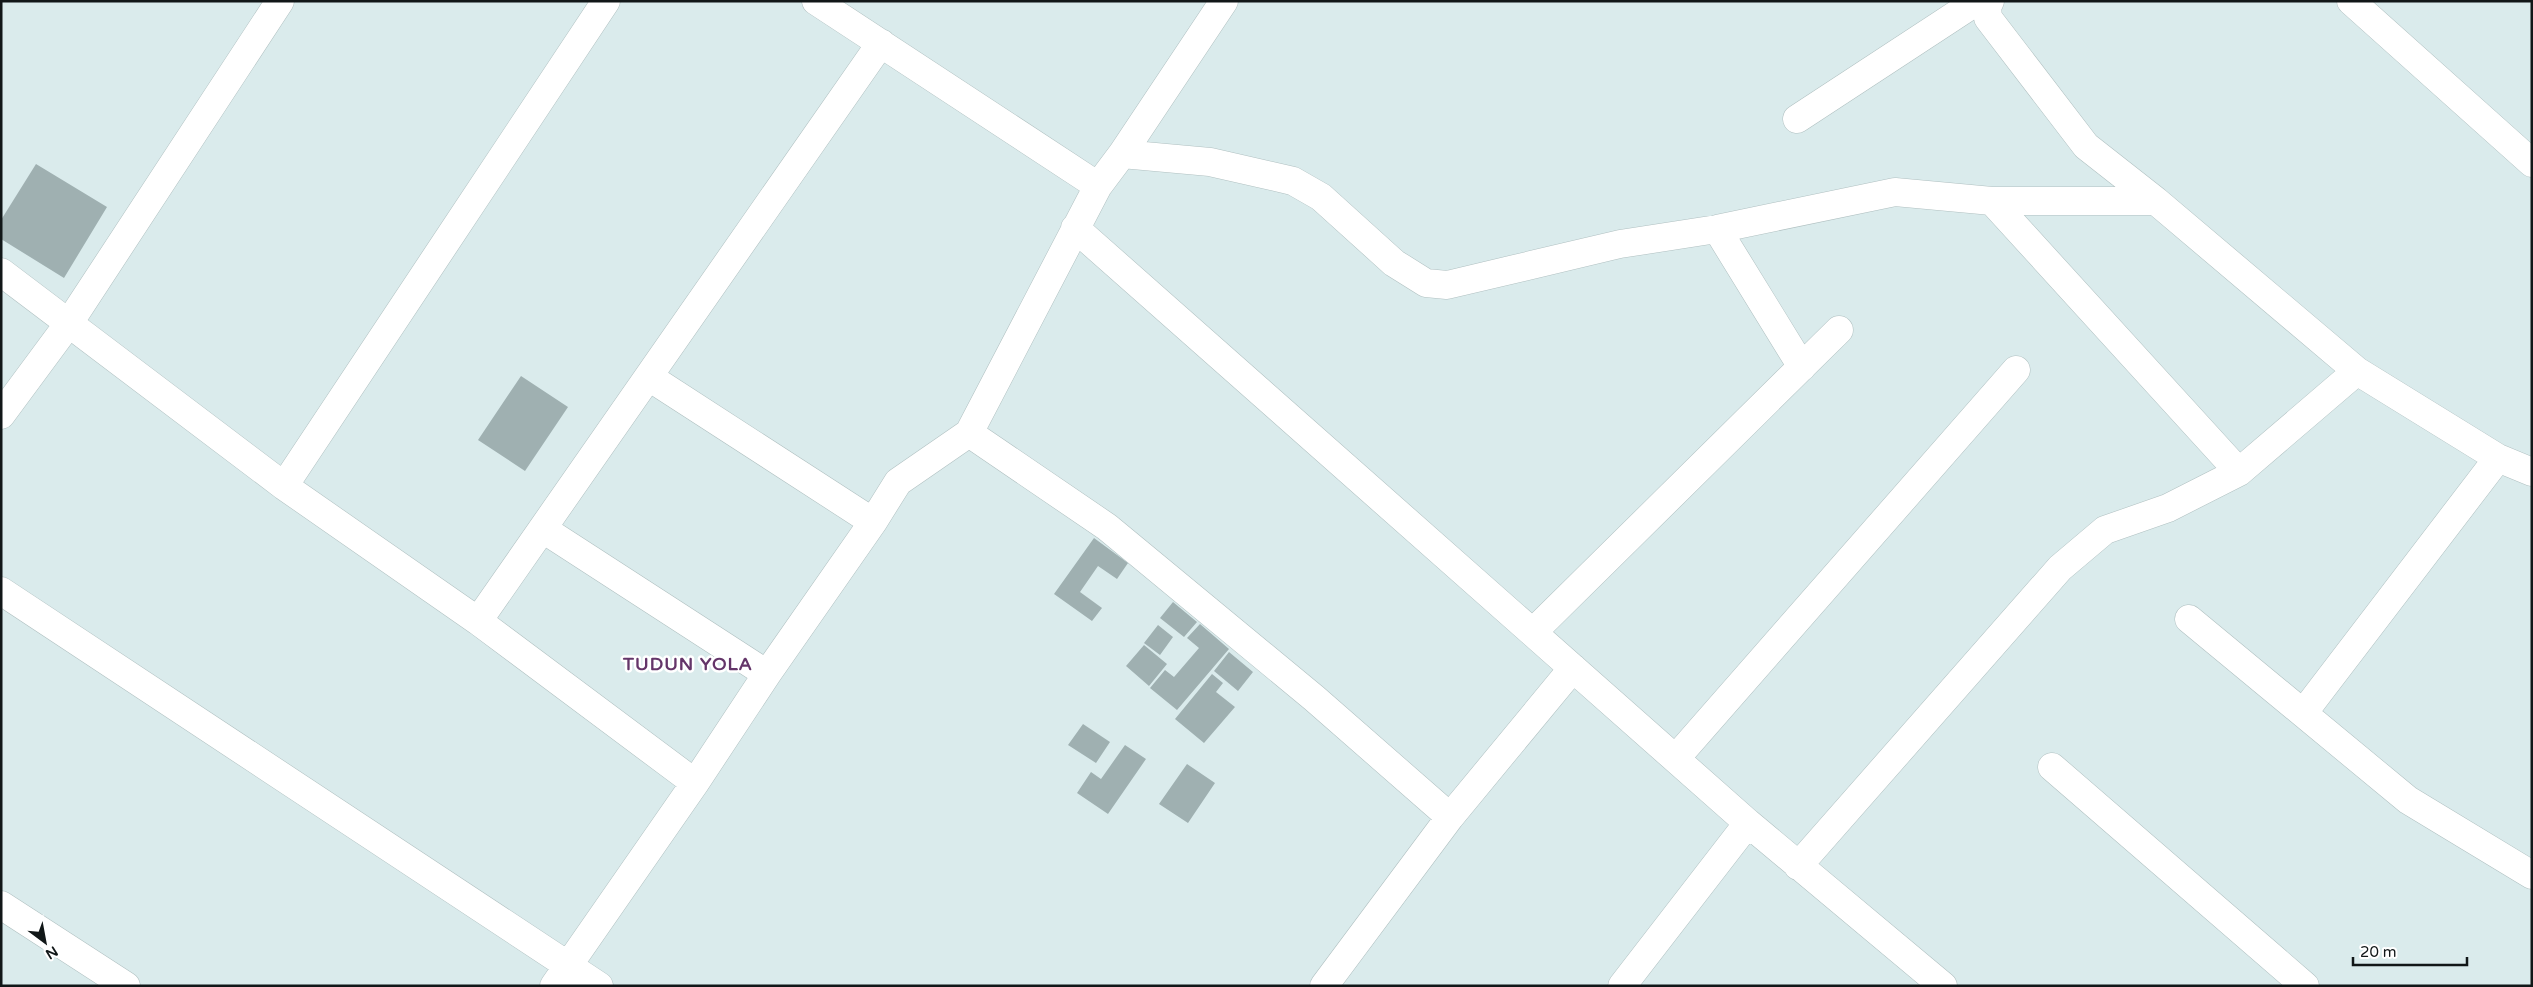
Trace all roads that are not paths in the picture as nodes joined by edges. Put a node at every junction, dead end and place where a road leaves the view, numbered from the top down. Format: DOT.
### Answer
graph roads {
  1 [pos="280,1"];
  2 [pos="606,1"];
  3 [pos="816,1"];
  4 [pos="1224,1"];
  5 [pos="1977,1"];
  6 [pos="1990,1"];
  7 [pos="2351,1"];
  8 [pos="881,44"];
  9 [pos="1798,119"];
  10 [pos="1122,154"];
  11 [pos="2532,163"];
  12 [pos="1098,186"];
  13 [pos="1992,201"];
  14 [pos="2156,201"];
  15 [pos="1076,228"];
  16 [pos="1718,229"];
  17 [pos="1,272"];
  18 [pos="69,323"];
  19 [pos="1839,330"];
  20 [pos="1802,367"];
  21 [pos="2016,370"];
  22 [pos="2357,371"];
  23 [pos="649,377"];
  24 [pos="1,415"];
  25 [pos="969,433"];
  26 [pos="2498,458"];
  27 [pos="2239,472"];
  28 [pos="2532,472"];
  29 [pos="284,486"];
  30 [pos="873,522"];
  31 [pos="543,529"];
  32 [pos="1,591"];
  33 [pos="2188,619"];
  34 [pos="478,622"];
  35 [pos="1533,632"];
  36 [pos="1573,668"];
  37 [pos="767,674"];
  38 [pos="2304,712"];
  39 [pos="1676,758"];
  40 [pos="2052,767"];
  41 [pos="695,783"];
  42 [pos="1450,817"];
  43 [pos="1748,823"];
  44 [pos="1798,866"];
  45 [pos="2532,875"];
  46 [pos="1,905"];
  47 [pos="562,976"];
  48 [pos="126,986"];
  49 [pos="599,986"];
  50 [pos="1324,986"];
  51 [pos="1622,986"];
  52 [pos="1943,986"];
  53 [pos="2305,986"];
  1 -- 18 [label="street"];
  2 -- 29 [label="street"];
  3 -- 8 [label="street"];
  4 -- 10 [label="street"];
  5 -- 9 [label="street"];
  6 -- 14 [label="street"];
  7 -- 11 [label="street"];
  8 -- 12 [label="street"];
  8 -- 23 [label="street"];
  10 -- 12 [label="street"];
  10 -- 16 [label="street"];
  12 -- 15 [label="street"];
  13 -- 14 [label="street"];
  13 -- 16 [label="street"];
  13 -- 27 [label="street"];
  14 -- 22 [label="street"];
  15 -- 25 [label="street"];
  15 -- 35 [label="street"];
  16 -- 20 [label="street"];
  17 -- 18 [label="street"];
  18 -- 24 [label="street"];
  18 -- 29 [label="street"];
  19 -- 20 [label="street"];
  20 -- 35 [label="street"];
  21 -- 39 [label="street"];
  22 -- 26 [label="street"];
  22 -- 27 [label="street"];
  23 -- 30 [label="street"];
  23 -- 31 [label="street"];
  25 -- 30 [label="street"];
  25 -- 42 [label="street"];
  26 -- 28 [label="street"];
  26 -- 38 [label="street"];
  27 -- 44 [label="street"];
  29 -- 34 [label="street"];
  30 -- 37 [label="street"];
  31 -- 34 [label="street"];
  31 -- 37 [label="street"];
  32 -- 47 [label="street"];
  33 -- 38 [label="street"];
  34 -- 41 [label="street"];
  35 -- 36 [label="street"];
  36 -- 39 [label="street"];
  36 -- 42 [label="street"];
  37 -- 41 [label="street"];
  38 -- 45 [label="street"];
  39 -- 43 [label="street"];
  40 -- 53 [label="street"];
  41 -- 47 [label="street"];
  42 -- 50 [label="street"];
  43 -- 44 [label="street"];
  43 -- 51 [label="street"];
  44 -- 52 [label="street"];
  46 -- 48 [label="street"];
  47 -- 49 [label="street"];
}
